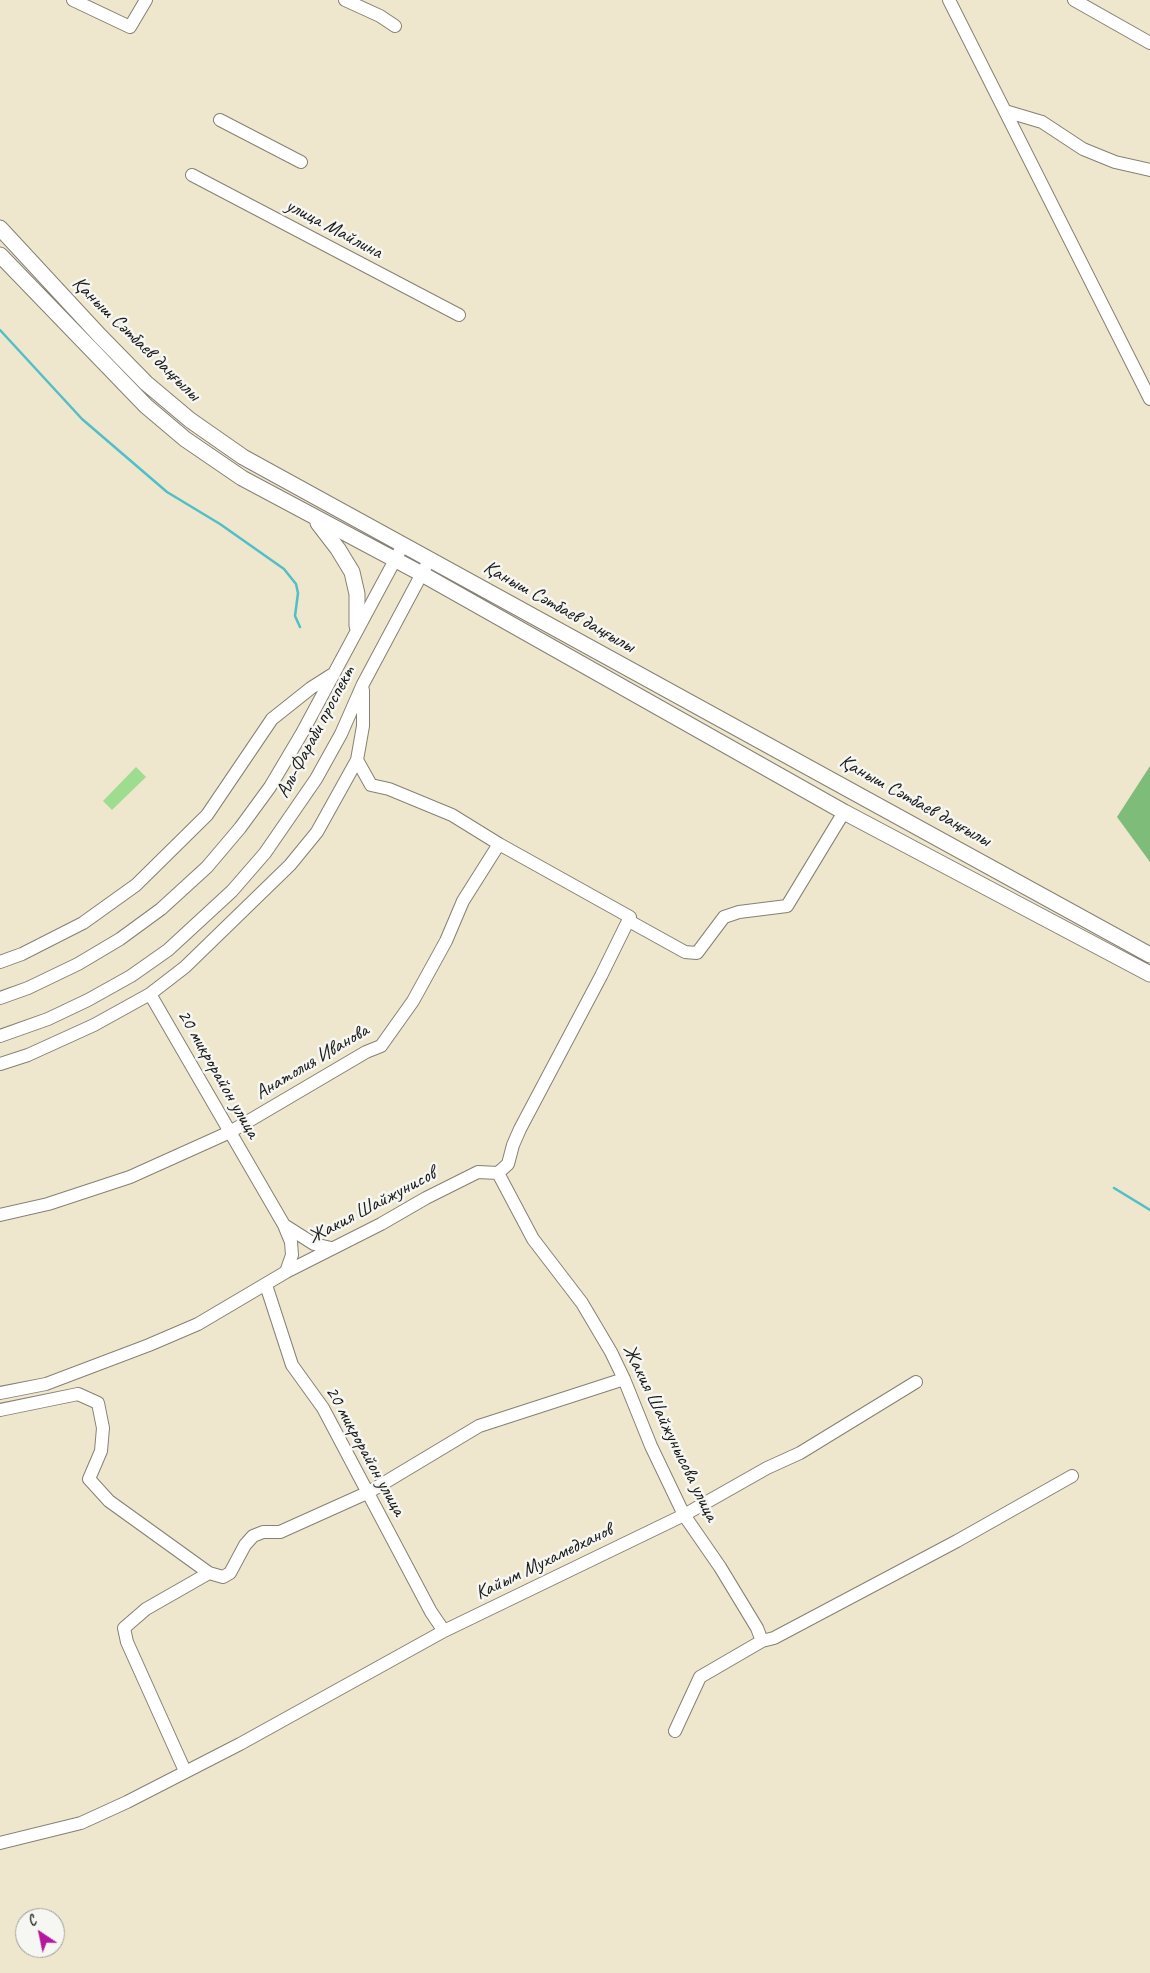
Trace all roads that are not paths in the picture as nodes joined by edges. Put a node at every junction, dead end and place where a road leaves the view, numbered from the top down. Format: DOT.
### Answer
graph roads {
  1 [pos="73,0"];
  2 [pos="146,0"];
  3 [pos="345,0"];
  4 [pos="949,0"];
  5 [pos="1074,0"];
  6 [pos="395,26"];
  7 [pos="1150,43"];
  8 [pos="1005,112"];
  9 [pos="220,120"];
  10 [pos="300,162"];
  11 [pos="1150,170"];
  12 [pos="192,175"];
  13 [pos="0,228"];
  14 [pos="0,255"];
  15 [pos="459,315"];
  16 [pos="1144,378"];
  17 [pos="1150,399"];
  18 [pos="314,518"];
  19 [pos="403,545"];
  20 [pos="430,559"];
  21 [pos="394,560"];
  22 [pos="422,574"];
  23 [pos="357,626"];
  24 [pos="333,674"];
  25 [pos="363,684"];
  26 [pos="357,760"];
  27 [pos="844,812"];
  28 [pos="499,844"];
  29 [pos="630,919"];
  30 [pos="1150,954"];
  31 [pos="0,962"];
  32 [pos="1150,974"];
  33 [pos="150,994"];
  34 [pos="0,998"];
  35 [pos="0,1036"];
  36 [pos="0,1064"];
  37 [pos="230,1132"];
  38 [pos="498,1173"];
  39 [pos="0,1215"];
  40 [pos="284,1225"];
  41 [pos="331,1248"];
  42 [pos="286,1272"];
  43 [pos="266,1285"];
  44 [pos="624,1379"];
  45 [pos="916,1382"];
  46 [pos="0,1393"];
  47 [pos="0,1410"];
  48 [pos="1072,1476"];
  49 [pos="369,1492"];
  50 [pos="684,1515"];
  51 [pos="209,1573"];
  52 [pos="444,1631"];
  53 [pos="762,1641"];
  54 [pos="675,1731"];
  55 [pos="185,1771"];
  56 [pos="0,1843"];
  1 -- 2 [label="street"];
  3 -- 6 [label="street"];
  4 -- 8 [label="street"];
  5 -- 7 [label="street"];
  8 -- 11 [label="street"];
  8 -- 16 [label="street"];
  9 -- 10 [label="street"];
  12 -- 15 [label="street, улица Майлина"];
  13 -- 19 [label="main road, Қаныш Сәтбаев даңғылы"];
  14 -- 18 [label="main road, Қаныш Сәтбаев даңғылы"];
  16 -- 17 [label="street"];
  18 -- 21 [label="main road, Қаныш Сәтбаев даңғылы"];
  18 -- 23 [label="main road"];
  19 -- 20 [label="main road, Қаныш Сәтбаев даңғылы"];
  19 -- 21 [label="street, Аль-Фараби проспект"];
  20 -- 22 [label="street, Аль-Фараби проспект"];
  20 -- 30 [label="main road, Қаныш Сәтбаев даңғылы"];
  21 -- 22 [label="main road, Қаныш Сәтбаев даңғылы"];
  21 -- 23 [label="street, Аль-Фараби проспект"];
  22 -- 25 [label="street, Аль-Фараби проспект"];
  22 -- 27 [label="main road, Қаныш Сәтбаев даңғылы"];
  23 -- 24 [label="street, Аль-Фараби проспект"];
  24 -- 31 [label="street"];
  24 -- 34 [label="street, Аль-Фараби проспект"];
  25 -- 26 [label="street"];
  25 -- 35 [label="street, Аль-Фараби проспект"];
  26 -- 28 [label="street"];
  26 -- 33 [label="street"];
  27 -- 29 [label="street"];
  27 -- 32 [label="main road, Қаныш Сәтбаев даңғылы"];
  28 -- 29 [label="street"];
  28 -- 37 [label="street, Анатолия Иванова"];
  29 -- 38 [label="street"];
  33 -- 36 [label="street"];
  33 -- 37 [label="street, 20 микрорайон улица"];
  37 -- 39 [label="street, Анатолия Иванова"];
  37 -- 40 [label="street, 20 микрорайон улица"];
  38 -- 41 [label="street, Жакия Шайжунисов"];
  38 -- 44 [label="street, Жакия Шайжунысова улица"];
  40 -- 41 [label="street, 20 микрорайон улица"];
  40 -- 42 [label="street, 20 микрорайон улица"];
  41 -- 42 [label="street, Жакия Шайжунисов"];
  42 -- 43 [label="street, Жакия Шайжунисов"];
  43 -- 46 [label="street, Жакия Шайжунисов"];
  43 -- 49 [label="street, 20 микрорайон улица"];
  44 -- 49 [label="street"];
  44 -- 50 [label="street, Жакия Шайжунысова улица"];
  45 -- 50 [label="street, Кайым Мухамедханов"];
  47 -- 51 [label="street"];
  48 -- 53 [label="street"];
  49 -- 51 [label="street"];
  49 -- 52 [label="street, 20 микрорайон улица"];
  50 -- 52 [label="street, Кайым Мухамедханов"];
  50 -- 53 [label="street, Жакия Шайжунысова улица"];
  51 -- 55 [label="street"];
  52 -- 55 [label="street, Кайым Мухамедханов"];
  53 -- 54 [label="street"];
  55 -- 56 [label="street, Кайым Мухамедханов"];
}
